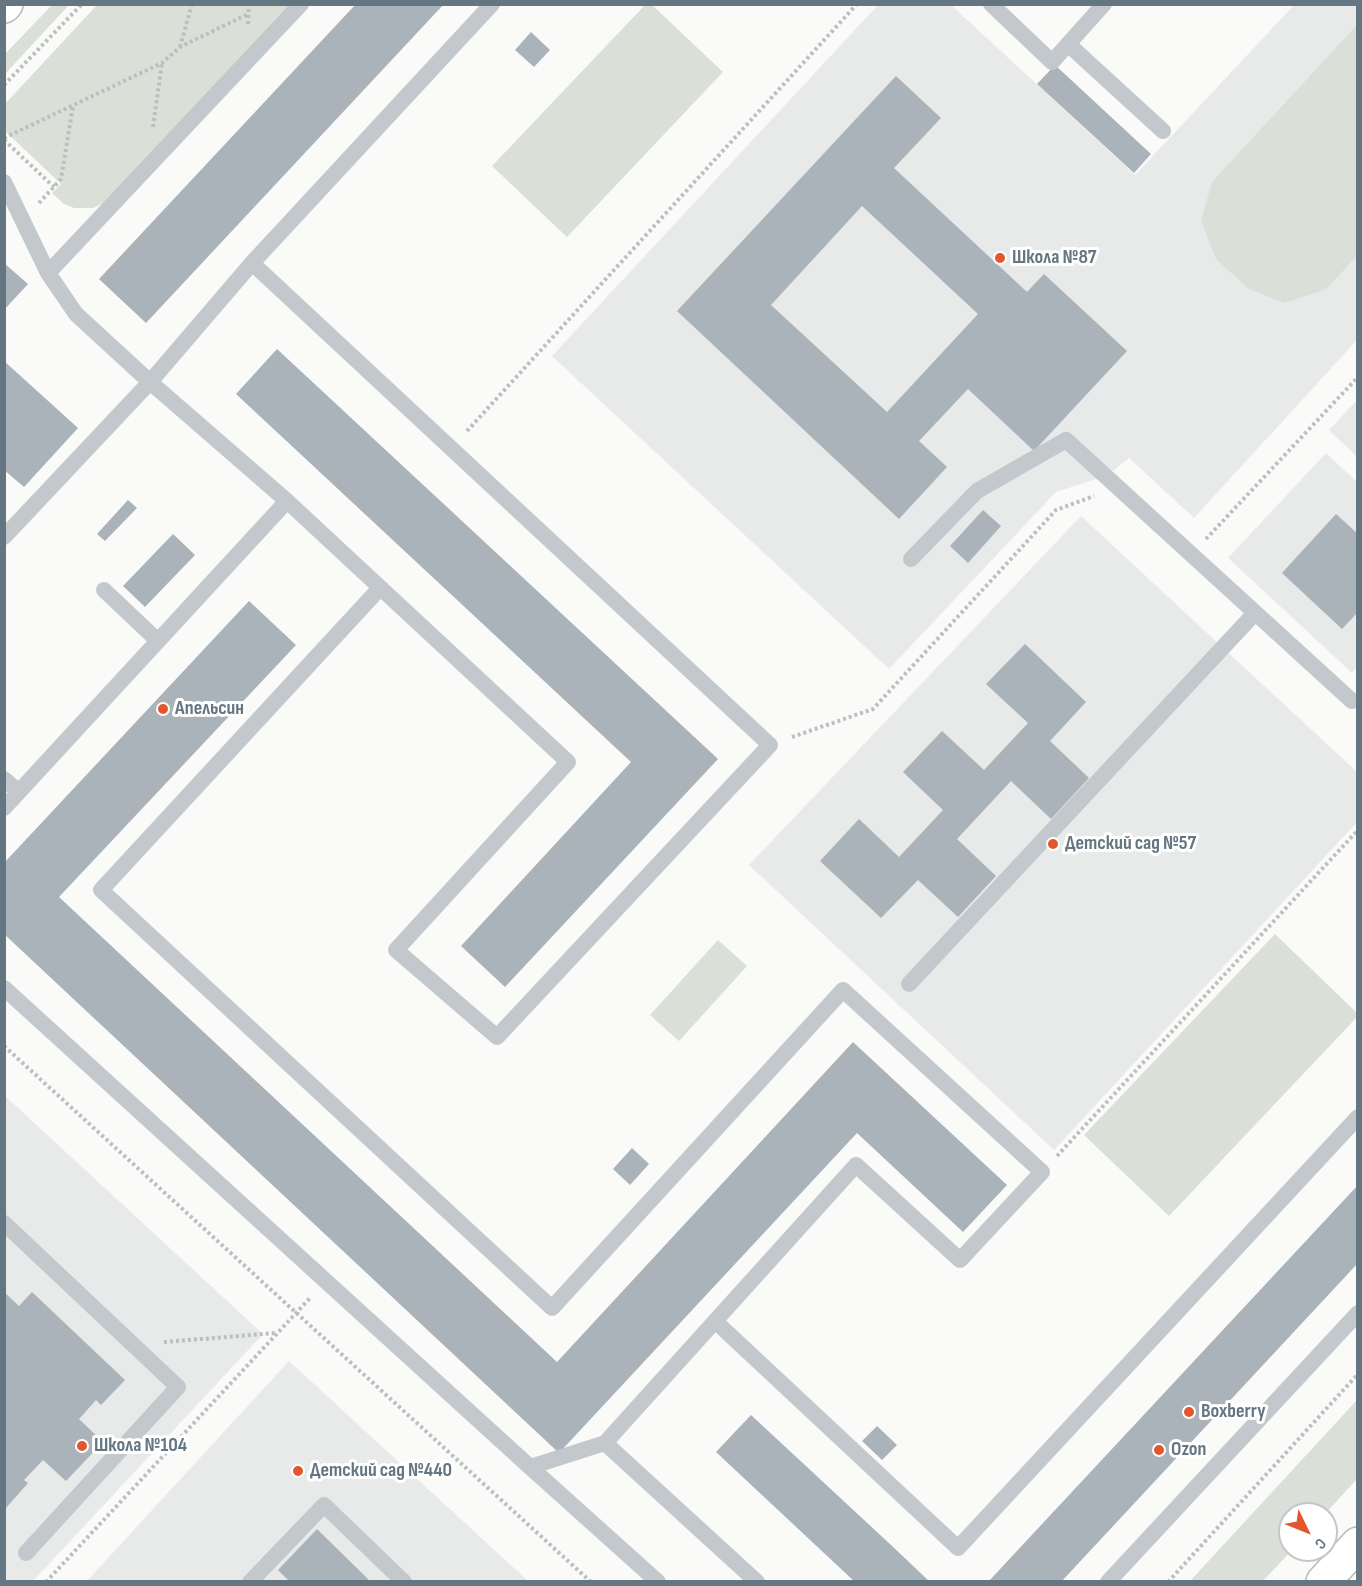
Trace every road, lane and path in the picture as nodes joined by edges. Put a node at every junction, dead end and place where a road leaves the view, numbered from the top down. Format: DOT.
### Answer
graph roads {
  1 [pos="82,4"];
  2 [pos="301,4"];
  3 [pos="492,4"];
  4 [pos="857,4"];
  5 [pos="991,4"];
  6 [pos="1104,4"];
  7 [pos="193,5"];
  8 [pos="248,14"];
  9 [pos="1068,44"];
  10 [pos="180,47"];
  11 [pos="162,63"];
  12 [pos="4,85"];
  13 [pos="73,106"];
  14 [pos="1163,131"];
  15 [pos="4,139"];
  16 [pos="147,170"];
  17 [pos="4,182"];
  18 [pos="54,187"];
  19 [pos="23,221"];
  20 [pos="252,263"];
  21 [pos="48,273"];
  22 [pos="1358,377"];
  23 [pos="150,382"];
  24 [pos="451,448"];
  25 [pos="1117,487"];
  26 [pos="287,501"];
  27 [pos="4,537"];
  28 [pos="1191,554"];
  29 [pos="911,559"];
  30 [pos="380,588"];
  31 [pos="104,590"];
  32 [pos="1255,613"];
  33 [pos="158,641"];
  34 [pos="1356,701"];
  35 [pos="770,745"];
  36 [pos="4,779"];
  37 [pos="19,792"];
  38 [pos="4,808"];
  39 [pos="1358,830"];
  40 [pos="909,984"];
  41 [pos="4,988"];
  42 [pos="4,1046"];
  43 [pos="1358,1117"];
  44 [pos="1042,1172"];
  45 [pos="4,1223"];
  46 [pos="326,1281"];
  47 [pos="296,1313"];
  48 [pos="1358,1313"];
  49 [pos="716,1321"];
  50 [pos="277,1333"];
  51 [pos="133,1344"];
  52 [pos="1358,1374"];
  53 [pos="605,1443"];
  54 [pos="530,1467"];
  55 [pos="1358,1544"];
  56 [pos="26,1553"];
  57 [pos="46,1581"];
  58 [pos="250,1581"];
  59 [pos="404,1581"];
  60 [pos="591,1581"];
  61 [pos="658,1581"];
  62 [pos="757,1581"];
  63 [pos="1108,1581"];
  64 [pos="1168,1581"];
  65 [pos="1323,1581"];
  1 -- 12 [label="path"];
  2 -- 16 [label="lane"];
  3 -- 20 [label="lane"];
  4 -- 24 [label="path"];
  5 -- 9 [label="lane"];
  6 -- 9 [label="lane"];
  7 -- 10 [label="path"];
  8 -- 10 [label="path"];
  9 -- 14 [label="lane"];
  10 -- 11 [label="path"];
  11 -- 13 [label="path"];
  11 -- 16 [label="path"];
  13 -- 15 [label="path"];
  13 -- 18 [label="path"];
  15 -- 18 [label="path"];
  16 -- 21 [label="lane"];
  17 -- 19 [label="lane"];
  18 -- 19 [label="path"];
  19 -- 21 [label="lane"];
  20 -- 23 [label="lane"];
  20 -- 24 [label="lane"];
  21 -- 23 [label="lane"];
  22 -- 28 [label="path"];
  23 -- 26 [label="lane"];
  23 -- 27 [label="lane"];
  24 -- 35 [label="lane"];
  25 -- 28 [label="lane"];
  25 -- 29 [label="lane"];
  25 -- 35 [label="path"];
  26 -- 30 [label="lane"];
  26 -- 33 [label="lane"];
  28 -- 32 [label="lane"];
  30 -- 35 [label="lane"];
  30 -- 44 [label="lane"];
  31 -- 33 [label="lane"];
  32 -- 34 [label="lane"];
  32 -- 40 [label="lane"];
  33 -- 37 [label="lane"];
  36 -- 37 [label="lane"];
  37 -- 38 [label="lane"];
  39 -- 44 [label="path"];
  41 -- 46 [label="lane"];
  42 -- 47 [label="path"];
  43 -- 49 [label="lane"];
  44 -- 49 [label="lane"];
  45 -- 51 [label="lane"];
  46 -- 47 [label="path"];
  46 -- 54 [label="lane"];
  47 -- 50 [label="path"];
  47 -- 60 [label="path"];
  48 -- 63 [label="lane"];
  49 -- 53 [label="lane"];
  50 -- 51 [label="path"];
  50 -- 57 [label="path"];
  51 -- 56 [label="lane"];
  52 -- 64 [label="path"];
  53 -- 54 [label="lane"];
  53 -- 62 [label="lane"];
  54 -- 61 [label="lane"];
  55 -- 65 [label="main road"];
  58 -- 59 [label="lane"];
}
